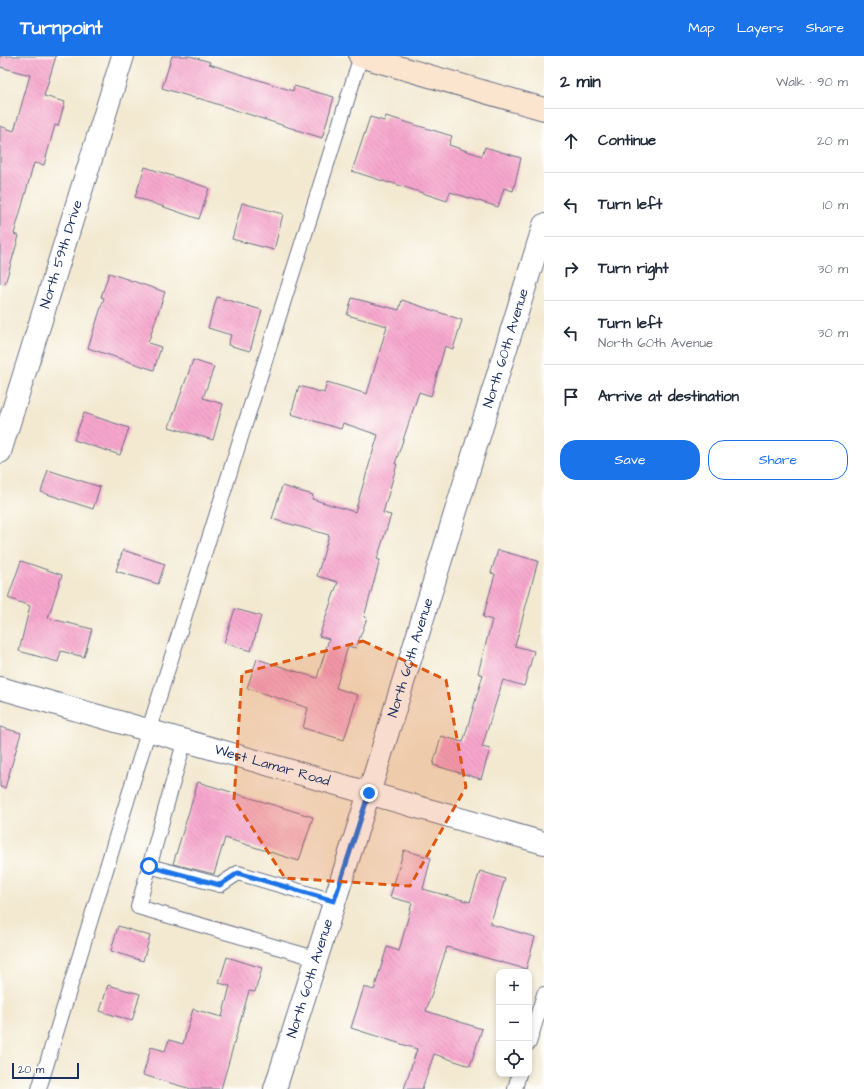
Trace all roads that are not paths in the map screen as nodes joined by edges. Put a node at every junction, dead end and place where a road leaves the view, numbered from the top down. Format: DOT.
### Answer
graph roads {
  1 [pos="123,56"];
  2 [pos="360,56"];
  3 [pos="544,109"];
  4 [pos="544,225"];
  5 [pos="0,452"];
  6 [pos="0,688"];
  7 [pos="149,729"];
  8 [pos="185,739"];
  9 [pos="369,793"];
  10 [pos="544,843"];
  11 [pos="149,866"];
  12 [pos="334,901"];
  13 [pos="315,958"];
  14 [pos="544,994"];
  15 [pos="530,1041"];
  16 [pos="518,1077"];
  17 [pos="39,1089"];
  18 [pos="275,1089"];
  19 [pos="515,1089"];
  1 -- 5 [label="street, North 59th Drive"];
  2 -- 3 [label="street"];
  2 -- 7 [label="lane"];
  4 -- 9 [label="street, North 60th Avenue"];
  6 -- 7 [label="street, West Lamar Road"];
  7 -- 8 [label="street, West Lamar Road"];
  7 -- 17 [label="lane"];
  8 -- 9 [label="street, West Lamar Road"];
  8 -- 11 [label="lane"];
  9 -- 10 [label="street, West Lamar Road"];
  9 -- 12 [label="street, North 60th Avenue"];
  11 -- 12 [label="lane"];
  11 -- 13 [label="lane"];
  12 -- 13 [label="street, North 60th Avenue"];
  13 -- 18 [label="street, North 60th Avenue"];
  14 -- 15 [label="lane"];
  16 -- 19 [label="lane"];
}
